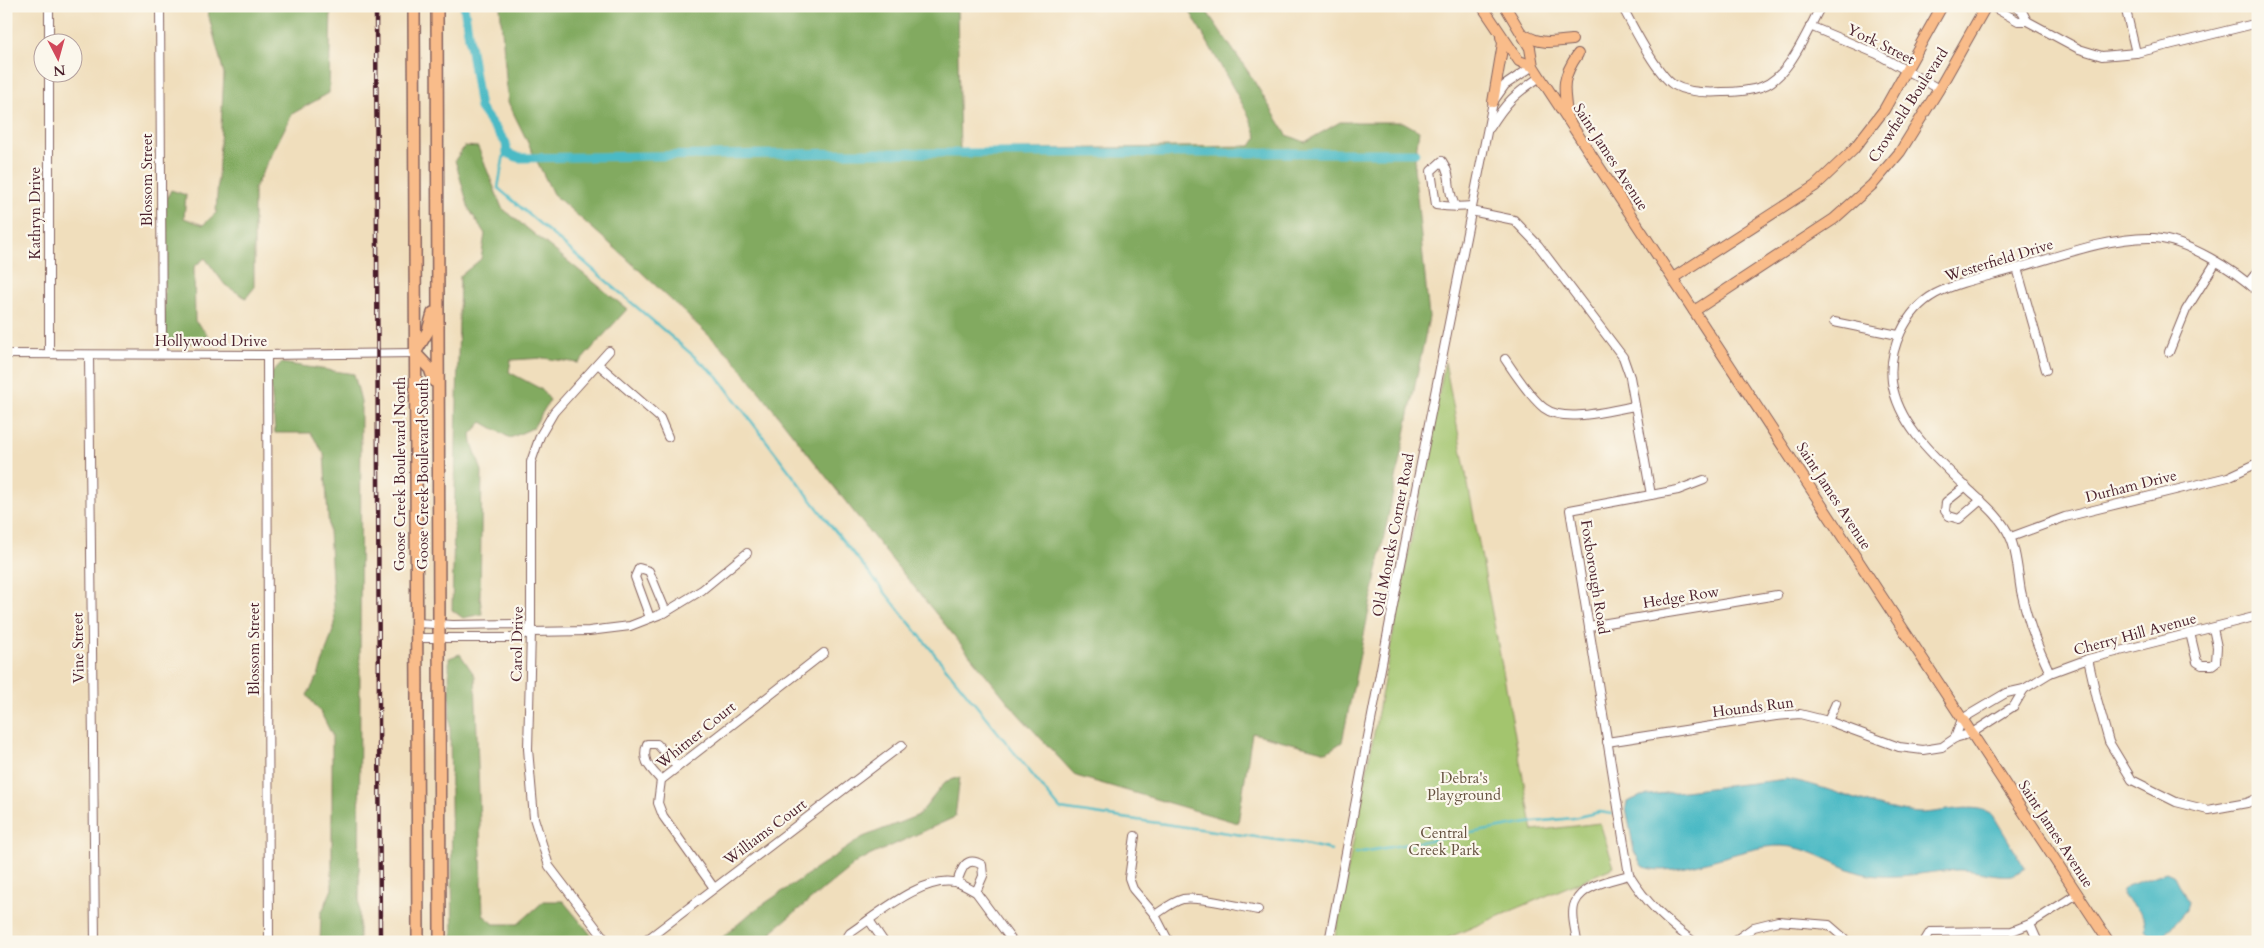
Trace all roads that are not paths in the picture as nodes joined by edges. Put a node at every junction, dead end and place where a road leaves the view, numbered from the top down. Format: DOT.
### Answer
graph roads {
  1 [pos="49,6"];
  2 [pos="160,6"];
  3 [pos="414,6"];
  4 [pos="437,6"];
  5 [pos="1482,6"];
  6 [pos="1505,6"];
  7 [pos="1622,6"];
  8 [pos="1821,6"];
  9 [pos="1942,6"];
  10 [pos="1986,6"];
  11 [pos="1991,6"];
  12 [pos="2014,6"];
  13 [pos="2125,6"];
  14 [pos="2027,21"];
  15 [pos="2258,23"];
  16 [pos="1810,26"];
  17 [pos="49,32"];
  18 [pos="1499,32"];
  19 [pos="1521,33"];
  20 [pos="1572,40"];
  21 [pos="2136,52"];
  22 [pos="1578,54"];
  23 [pos="1534,66"];
  24 [pos="1907,71"];
  25 [pos="1540,77"];
  26 [pos="49,82"];
  27 [pos="1939,89"];
  28 [pos="1493,102"];
  29 [pos="1567,116"];
  30 [pos="1486,134"];
  31 [pos="1456,207"];
  32 [pos="1471,209"];
  33 [pos="2216,262"];
  34 [pos="2017,268"];
  35 [pos="2258,271"];
  36 [pos="1673,278"];
  37 [pos="2248,283"];
  38 [pos="2258,292"];
  39 [pos="437,296"];
  40 [pos="1694,310"];
  41 [pos="1834,322"];
  42 [pos="1898,335"];
  43 [pos="609,350"];
  44 [pos="2169,352"];
  45 [pos="415,353"];
  46 [pos="6,354"];
  47 [pos="49,354"];
  48 [pos="162,354"];
  49 [pos="89,355"];
  50 [pos="267,355"];
  51 [pos="1505,359"];
  52 [pos="598,364"];
  53 [pos="2046,370"];
  54 [pos="438,403"];
  55 [pos="1636,406"];
  56 [pos="668,437"];
  57 [pos="2258,463"];
  58 [pos="1704,480"];
  59 [pos="1966,486"];
  60 [pos="1651,495"];
  61 [pos="1981,500"];
  62 [pos="2010,537"];
  63 [pos="747,553"];
  64 [pos="1777,595"];
  65 [pos="666,612"];
  66 [pos="2258,616"];
  67 [pos="650,618"];
  68 [pos="416,623"];
  69 [pos="438,625"];
  70 [pos="1589,626"];
  71 [pos="2213,628"];
  72 [pos="531,632"];
  73 [pos="2190,633"];
  74 [pos="416,638"];
  75 [pos="438,639"];
  76 [pos="824,653"];
  77 [pos="2088,659"];
  78 [pos="2050,673"];
  79 [pos="2024,689"];
  80 [pos="1836,703"];
  81 [pos="1962,719"];
  82 [pos="1828,721"];
  83 [pos="1972,733"];
  84 [pos="1955,738"];
  85 [pos="1607,742"];
  86 [pos="902,745"];
  87 [pos="677,766"];
  88 [pos="661,780"];
  89 [pos="2258,798"];
  90 [pos="1135,836"];
  91 [pos="1629,875"];
  92 [pos="957,883"];
  93 [pos="714,888"];
  94 [pos="976,892"];
  95 [pos="2077,894"];
  96 [pos="1258,910"];
  97 [pos="1155,915"];
  98 [pos="869,920"];
  99 [pos="2030,924"];
  100 [pos="1844,938"];
  101 [pos="95,942"];
  102 [pos="269,942"];
  103 [pos="418,942"];
  104 [pos="440,942"];
  105 [pos="607,942"];
  106 [pos="644,942"];
  107 [pos="844,942"];
  108 [pos="884,942"];
  109 [pos="1014,942"];
  110 [pos="1170,942"];
  111 [pos="1329,942"];
  112 [pos="1577,942"];
  113 [pos="1694,942"];
  114 [pos="1733,942"];
  115 [pos="1924,942"];
  116 [pos="2038,942"];
  117 [pos="2109,942"];
  1 -- 17 [label="street"];
  2 -- 48 [label="street, Blossom Street"];
  3 -- 45 [label="highway, Goose Creek Boulevard North"];
  4 -- 39 [label="highway, Goose Creek Boulevard South"];
  5 -- 18 [label="main road"];
  6 -- 19 [label="main road, Saint James Avenue"];
  7 -- 16 [label="street"];
  8 -- 16 [label="street"];
  9 -- 24 [label="main road, Crowfield Boulevard"];
  10 -- 27 [label="main road, Crowfield Boulevard"];
  11 -- 14 [label="street"];
  12 -- 14 [label="street"];
  13 -- 21 [label="street"];
  14 -- 21 [label="street"];
  15 -- 21 [label="street"];
  16 -- 24 [label="street, York Street"];
  18 -- 23 [label="main road"];
  18 -- 28 [label="main road"];
  19 -- 20 [label="main road"];
  19 -- 23 [label="main road, Saint James Avenue"];
  22 -- 29 [label="main road"];
  23 -- 25 [label="main road, Saint James Avenue"];
  23 -- 28 [label="street"];
  24 -- 27 [label="street, York Street"];
  24 -- 36 [label="main road, Crowfield Boulevard"];
  25 -- 29 [label="main road, Saint James Avenue"];
  25 -- 30 [label="street"];
  26 -- 47 [label="street, Kathryn Drive"];
  27 -- 40 [label="main road, Crowfield Boulevard"];
  28 -- 30 [label="street, Old Moncks Corner Road"];
  29 -- 36 [label="main road, Saint James Avenue"];
  30 -- 32 [label="street, Old Moncks Corner Road"];
  31 -- 31 [label="street"];
  31 -- 32 [label="street"];
  32 -- 55 [label="street"];
  32 -- 111 [label="street, Old Moncks Corner Road"];
  33 -- 34 [label="street, Westerfield Drive"];
  33 -- 37 [label="street, Westerfield Drive"];
  33 -- 44 [label="street"];
  34 -- 42 [label="street, Westerfield Drive"];
  34 -- 53 [label="street"];
  35 -- 37 [label="street"];
  36 -- 40 [label="main road, Saint James Avenue"];
  37 -- 38 [label="street, Westerfield Drive"];
  39 -- 45 [label="highway"];
  39 -- 54 [label="highway, Goose Creek Boulevard South"];
  40 -- 81 [label="main road, Saint James Avenue"];
  41 -- 42 [label="street"];
  42 -- 59 [label="street, Westerfield Drive"];
  43 -- 52 [label="street, Carol Drive"];
  45 -- 50 [label="street, Hollywood Drive"];
  45 -- 54 [label="highway"];
  45 -- 68 [label="highway, Goose Creek Boulevard North"];
  46 -- 47 [label="street, Hollywood Drive"];
  47 -- 49 [label="street, Hollywood Drive"];
  48 -- 49 [label="street, Hollywood Drive"];
  48 -- 50 [label="street, Hollywood Drive"];
  49 -- 101 [label="street, Vine Street"];
  50 -- 102 [label="street, Blossom Street"];
  51 -- 55 [label="street"];
  52 -- 56 [label="street"];
  52 -- 72 [label="street, Carol Drive"];
  54 -- 69 [label="highway, Goose Creek Boulevard South"];
  55 -- 60 [label="street"];
  57 -- 62 [label="street, Durham Drive"];
  58 -- 60 [label="street"];
  59 -- 61 [label="street, Westerfield Drive"];
  59 -- 61 [label="street"];
  60 -- 70 [label="street, Foxborough Road"];
  61 -- 62 [label="street, Westerfield Drive"];
  62 -- 78 [label="street, Westerfield Drive"];
  63 -- 65 [label="street"];
  64 -- 70 [label="street, Hedge Row"];
  65 -- 67 [label="street"];
  65 -- 67 [label="street"];
  66 -- 71 [label="street, Cherry Hill Avenue"];
  67 -- 72 [label="street"];
  68 -- 69 [label="street"];
  68 -- 74 [label="highway, Goose Creek Boulevard North"];
  69 -- 72 [label="street"];
  69 -- 75 [label="highway, Goose Creek Boulevard South"];
  70 -- 85 [label="street, Foxborough Road"];
  71 -- 73 [label="street, Cherry Hill Avenue"];
  71 -- 73 [label="street"];
  72 -- 75 [label="street"];
  72 -- 105 [label="street, Carol Drive"];
  73 -- 77 [label="street, Cherry Hill Avenue"];
  74 -- 75 [label="street"];
  74 -- 103 [label="highway, Goose Creek Boulevard North"];
  75 -- 104 [label="highway, Goose Creek Boulevard South"];
  76 -- 87 [label="street, Whitner Court"];
  77 -- 78 [label="street, Cherry Hill Avenue"];
  77 -- 89 [label="street"];
  78 -- 79 [label="street, Cherry Hill Avenue"];
  79 -- 81 [label="street, Cherry Hill Avenue"];
  79 -- 83 [label="street, Cherry Hill Avenue"];
  80 -- 82 [label="street"];
  81 -- 83 [label="main road, Saint James Avenue"];
  81 -- 84 [label="street"];
  82 -- 84 [label="street, Hounds Run"];
  82 -- 85 [label="street, Hounds Run"];
  83 -- 84 [label="street, Hounds Run"];
  83 -- 95 [label="main road, Saint James Avenue"];
  85 -- 91 [label="street, Foxborough Road"];
  86 -- 93 [label="street, Williams Court"];
  87 -- 88 [label="street, Whitner Court"];
  87 -- 88 [label="street"];
  88 -- 93 [label="street, Whitner Court"];
  90 -- 97 [label="street"];
  91 -- 112 [label="street"];
  91 -- 113 [label="street, Foxborough Road"];
  92 -- 94 [label="street"];
  92 -- 94 [label="street"];
  92 -- 98 [label="street"];
  93 -- 106 [label="street, Williams Court"];
  94 -- 109 [label="street"];
  95 -- 99 [label="street"];
  95 -- 117 [label="main road, Saint James Avenue"];
  96 -- 97 [label="street"];
  97 -- 110 [label="street"];
  98 -- 107 [label="street"];
  98 -- 108 [label="street"];
  99 -- 115 [label="street"];
  99 -- 116 [label="street"];
  100 -- 114 [label="street"];
}
